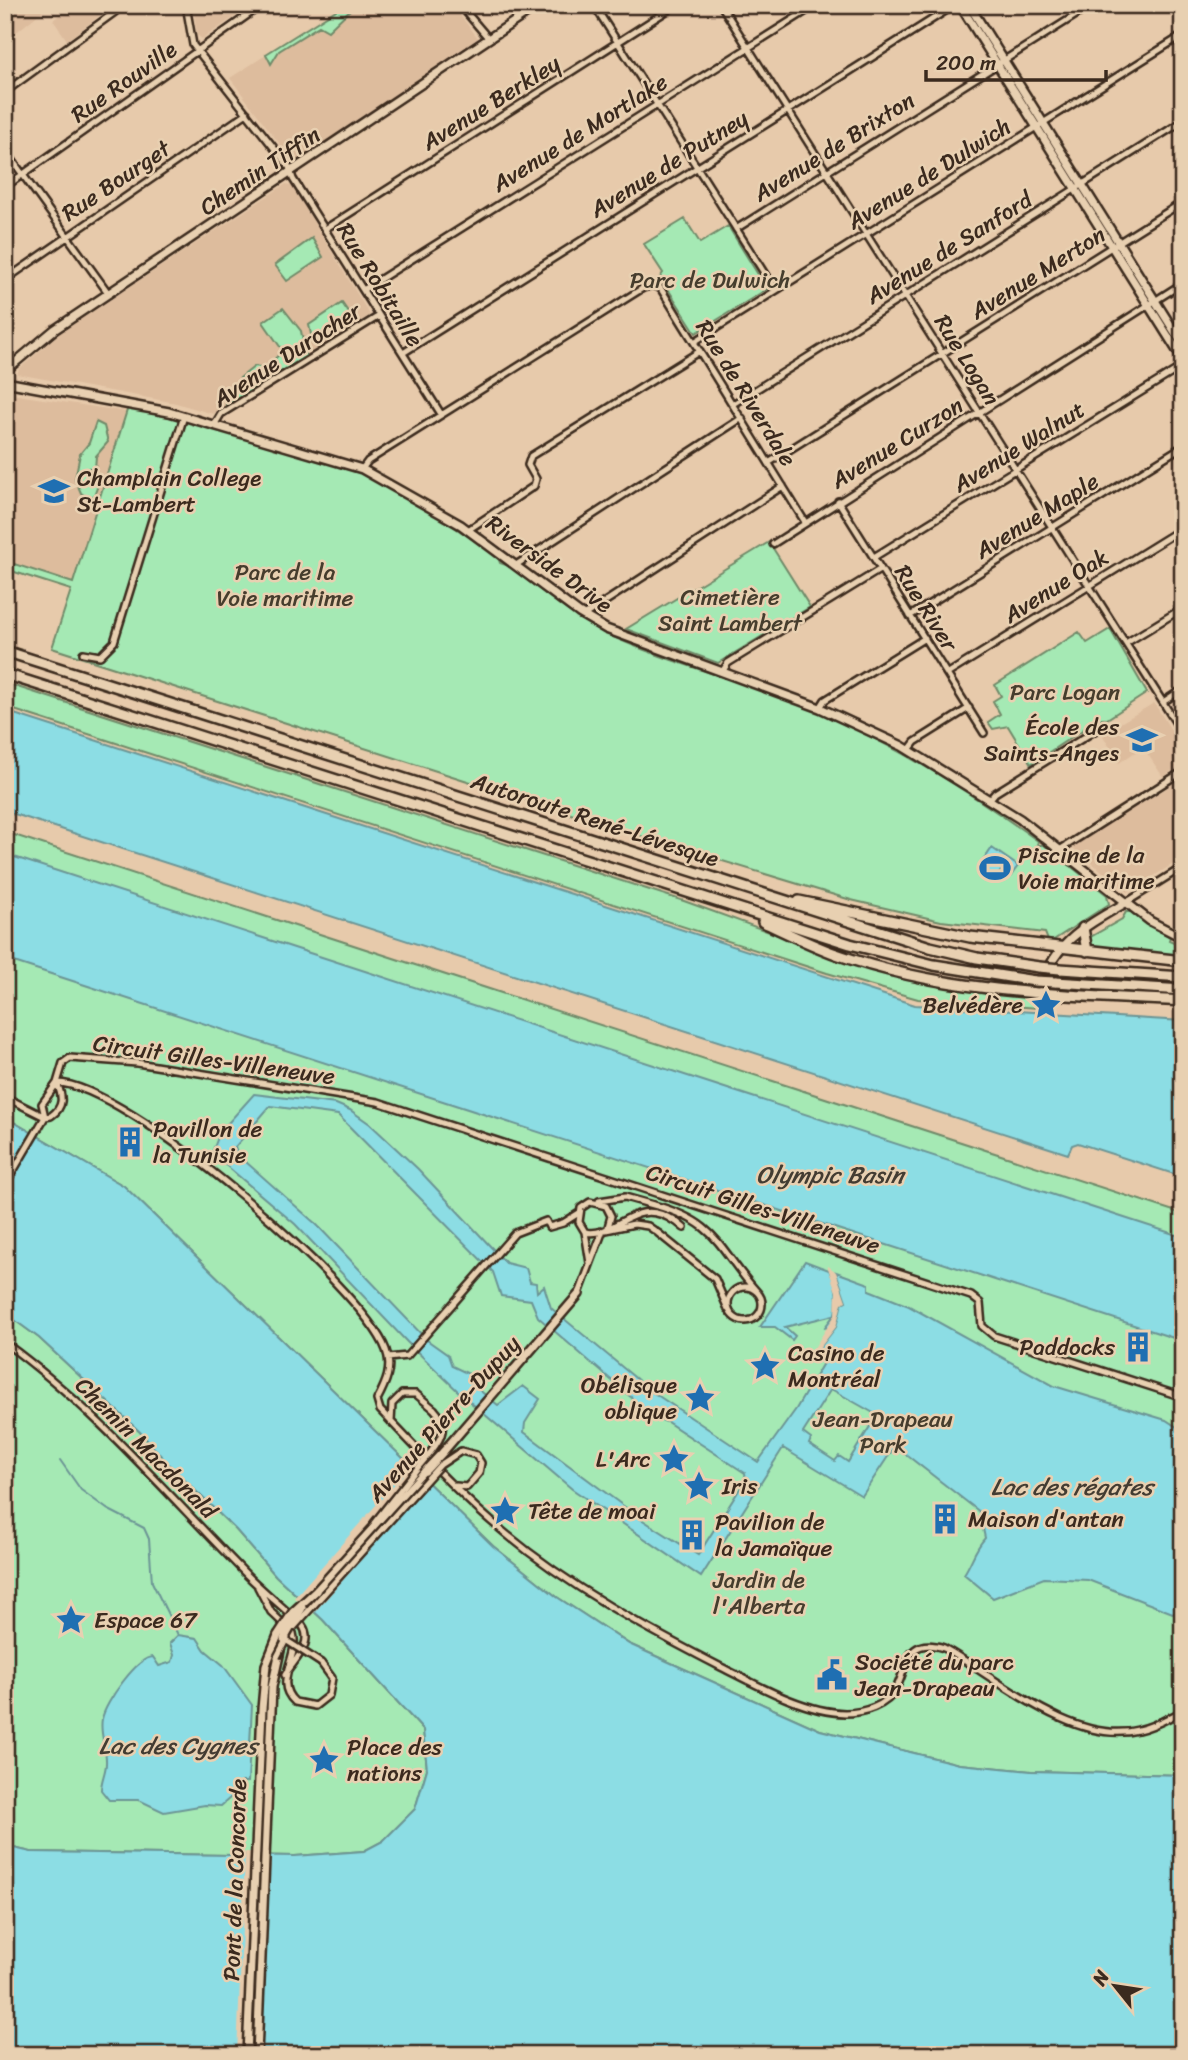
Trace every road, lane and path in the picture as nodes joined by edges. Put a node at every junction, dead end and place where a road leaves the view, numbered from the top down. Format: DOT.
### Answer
graph roads {
  1 [pos="119,5"];
  2 [pos="186,5"];
  3 [pos="262,5"];
  4 [pos="460,5"];
  5 [pos="539,5"];
  6 [pos="594,5"];
  7 [pos="676,5"];
  8 [pos="721,5"];
  9 [pos="816,5"];
  10 [pos="957,5"];
  11 [pos="969,5"];
  12 [pos="1093,5"];
  13 [pos="1183,35"];
  14 [pos="489,39"];
  15 [pos="619,43"];
  16 [pos="748,48"];
  17 [pos="198,51"];
  18 [pos="1001,63"];
  19 [pos="5,92"];
  20 [pos="658,105"];
  21 [pos="788,110"];
  22 [pos="247,113"];
  23 [pos="1183,121"];
  24 [pos="1040,125"];
  25 [pos="5,150"];
  26 [pos="697,167"];
  27 [pos="827,172"];
  28 [pos="22,174"];
  29 [pos="291,174"];
  30 [pos="5,187"];
  31 [pos="1079,187"];
  32 [pos="1183,202"];
  33 [pos="325,229"];
  34 [pos="736,229"];
  35 [pos="867,234"];
  36 [pos="66,236"];
  37 [pos="1115,245"];
  38 [pos="5,280"];
  39 [pos="1183,283"];
  40 [pos="363,290"];
  41 [pos="775,290"];
  42 [pos="109,294"];
  43 [pos="905,295"];
  44 [pos="1151,302"];
  45 [pos="379,316"];
  46 [pos="694,342"];
  47 [pos="1183,345"];
  48 [pos="700,351"];
  49 [pos="403,354"];
  50 [pos="942,354"];
  51 [pos="1183,360"];
  52 [pos="1183,366"];
  53 [pos="5,371"];
  54 [pos="5,382"];
  55 [pos="733,404"];
  56 [pos="979,411"];
  57 [pos="441,414"];
  58 [pos="184,416"];
  59 [pos="742,418"];
  60 [pos="215,424"];
  61 [pos="1183,446"];
  62 [pos="770,462"];
  63 [pos="362,469"];
  64 [pos="1016,470"];
  65 [pos="783,486"];
  66 [pos="838,501"];
  67 [pos="805,522"];
  68 [pos="1052,527"];
  69 [pos="1183,528"];
  70 [pos="468,530"];
  71 [pos="773,544"];
  72 [pos="873,558"];
  73 [pos="516,565"];
  74 [pos="881,569"];
  75 [pos="1089,586"];
  76 [pos="1183,608"];
  77 [pos="583,616"];
  78 [pos="910,616"];
  79 [pos="925,638"];
  80 [pos="1126,643"];
  81 [pos="5,651"];
  82 [pos="83,653"];
  83 [pos="722,673"];
  84 [pos="5,674"];
  85 [pos="947,674"];
  86 [pos="1183,690"];
  87 [pos="1163,702"];
  88 [pos="820,708"];
  89 [pos="969,708"];
  90 [pos="1104,725"];
  91 [pos="984,733"];
  92 [pos="1183,734"];
  93 [pos="909,750"];
  94 [pos="1183,771"];
  95 [pos="989,799"];
  96 [pos="1060,849"];
  97 [pos="1183,867"];
  98 [pos="766,895"];
  99 [pos="1127,902"];
  100 [pos="720,903"];
  101 [pos="1083,928"];
  102 [pos="1183,938"];
  103 [pos="1060,948"];
  104 [pos="1087,951"];
  105 [pos="1183,961"];
  106 [pos="1183,977"];
  107 [pos="1183,990"];
  108 [pos="1041,994"];
  109 [pos="1183,1001"];
  110 [pos="57,1083"];
  111 [pos="5,1097"];
  112 [pos="44,1117"];
  113 [pos="5,1185"];
  114 [pos="596,1202"];
  115 [pos="654,1205"];
  116 [pos="579,1213"];
  117 [pos="674,1221"];
  118 [pos="563,1223"];
  119 [pos="684,1228"];
  120 [pos="583,1229"];
  121 [pos="606,1230"];
  122 [pos="590,1266"];
  123 [pos="758,1293"];
  124 [pos="579,1294"];
  125 [pos="728,1309"];
  126 [pos="5,1343"];
  127 [pos="388,1358"];
  128 [pos="1183,1397"];
  129 [pos="391,1422"];
  130 [pos="453,1485"];
  131 [pos="370,1531"];
  132 [pos="256,1584"];
  133 [pos="316,1591"];
  134 [pos="282,1638"];
  135 [pos="285,1675"];
  136 [pos="1183,1711"];
  137 [pos="247,2055"];
  138 [pos="257,2055"];
  1 -- 19 [label="street"];
  2 -- 17 [label="street"];
  3 -- 17 [label="street, Rue Rouville"];
  4 -- 14 [label="street"];
  5 -- 14 [label="street, Chemin Tiffin"];
  6 -- 15 [label="street"];
  7 -- 15 [label="street, Avenue Berkley"];
  8 -- 16 [label="street, Rue Logan"];
  9 -- 16 [label="street, Avenue de Mortlake"];
  10 -- 18 [label="street"];
  10 -- 21 [label="street, Avenue de Putney"];
  11 -- 18 [label="street"];
  12 -- 18 [label="street, Avenue de Brixton"];
  13 -- 24 [label="street, Avenue de Dulwich"];
  14 -- 29 [label="street, Chemin Tiffin"];
  15 -- 20 [label="street"];
  15 -- 33 [label="street, Avenue Berkley"];
  16 -- 20 [label="street, Avenue de Mortlake"];
  16 -- 21 [label="street, Rue Logan"];
  17 -- 22 [label="street, Rue Robitaille"];
  17 -- 28 [label="street, Rue Rouville"];
  18 -- 24 [label="street"];
  18 -- 27 [label="street, Avenue de Brixton"];
  20 -- 26 [label="street"];
  20 -- 40 [label="street, Avenue de Mortlake"];
  21 -- 26 [label="street, Avenue de Putney"];
  21 -- 27 [label="street, Rue Logan"];
  22 -- 29 [label="street, Rue Robitaille"];
  22 -- 36 [label="street, Rue Bourget"];
  23 -- 31 [label="street, Avenue de Sanford"];
  24 -- 31 [label="street"];
  24 -- 35 [label="street, Avenue de Dulwich"];
  25 -- 28 [label="street"];
  26 -- 34 [label="street"];
  26 -- 49 [label="street, Avenue de Putney"];
  27 -- 34 [label="street, Avenue de Brixton"];
  27 -- 35 [label="street, Rue Logan"];
  28 -- 30 [label="street, Rue Rouville"];
  28 -- 36 [label="street"];
  29 -- 33 [label="street, Rue Robitaille"];
  29 -- 42 [label="street, Chemin Tiffin"];
  31 -- 37 [label="street"];
  31 -- 43 [label="street, Avenue de Sanford"];
  32 -- 37 [label="street, Avenue Merton"];
  33 -- 40 [label="street, Rue Robitaille"];
  34 -- 41 [label="street"];
  35 -- 41 [label="street, Avenue de Dulwich"];
  35 -- 43 [label="street, Rue Logan"];
  36 -- 38 [label="street, Rue Bourget"];
  36 -- 42 [label="street"];
  37 -- 44 [label="street"];
  37 -- 50 [label="street, Avenue Merton"];
  39 -- 44 [label="street, Avenue Curzon"];
  40 -- 45 [label="street, Rue Robitaille"];
  41 -- 46 [label="street, Avenue de Dulwich"];
  42 -- 53 [label="street, Chemin Tiffin"];
  43 -- 50 [label="street, Rue Logan"];
  43 -- 55 [label="street, Avenue de Sanford"];
  44 -- 47 [label="street"];
  44 -- 51 [label="street"];
  44 -- 56 [label="street, Avenue Curzon"];
  45 -- 49 [label="street, Rue Robitaille"];
  45 -- 60 [label="street, Avenue Durocher"];
  46 -- 48 [label="street, Rue de Riverdale"];
  46 -- 57 [label="street, Rue de Riverdale"];
  48 -- 55 [label="street, Rue de Riverdale"];
  48 -- 70 [label="street"];
  49 -- 57 [label="street, Rue Robitaille"];
  50 -- 56 [label="street, Rue Logan"];
  50 -- 62 [label="street, Avenue Merton"];
  52 -- 64 [label="street, Avenue Walnut"];
  54 -- 58 [label="street, Riverside Drive"];
  55 -- 59 [label="street, Rue de Riverdale"];
  56 -- 64 [label="street, Rue Logan"];
  56 -- 66 [label="street, Avenue Curzon"];
  57 -- 63 [label="street"];
  58 -- 60 [label="street, Riverside Drive"];
  58 -- 82 [label="street"];
  59 -- 62 [label="street, Rue de Riverdale"];
  59 -- 73 [label="street"];
  60 -- 63 [label="street, Riverside Drive"];
  61 -- 68 [label="street, Avenue Maple"];
  62 -- 65 [label="street, Rue de Riverdale"];
  63 -- 70 [label="street, Riverside Drive"];
  64 -- 68 [label="street, Rue Logan"];
  64 -- 72 [label="street, Avenue Walnut"];
  65 -- 67 [label="street, Rue de Riverdale"];
  65 -- 77 [label="street"];
  66 -- 67 [label="street, Avenue Curzon"];
  66 -- 72 [label="street, Rue River"];
  67 -- 71 [label="street, Avenue Curzon"];
  68 -- 75 [label="street, Rue Logan"];
  68 -- 78 [label="street, Avenue Maple"];
  69 -- 75 [label="street, Avenue Oak"];
  70 -- 73 [label="street, Riverside Drive"];
  72 -- 74 [label="street, Rue River"];
  73 -- 77 [label="street, Riverside Drive"];
  74 -- 78 [label="street, Rue River"];
  74 -- 83 [label="street"];
  75 -- 80 [label="street, Rue Logan"];
  75 -- 85 [label="street, Avenue Oak"];
  76 -- 80 [label="street"];
  77 -- 83 [label="street, Riverside Drive"];
  78 -- 79 [label="street, Rue River"];
  79 -- 85 [label="street, Rue River"];
  79 -- 88 [label="street"];
  80 -- 87 [label="street, Rue Logan"];
  81 -- 98 [label="highway, Autoroute René-Lévesque"];
  83 -- 88 [label="street, Riverside Drive"];
  84 -- 100 [label="highway, Autoroute René-Lévesque"];
  85 -- 89 [label="street, Rue River"];
  86 -- 87 [label="street"];
  87 -- 92 [label="street, Rue Logan"];
  88 -- 93 [label="street, Riverside Drive"];
  89 -- 91 [label="street, Rue River"];
  89 -- 93 [label="street"];
  90 -- 95 [label="street"];
  93 -- 95 [label="street, Riverside Drive"];
  94 -- 96 [label="street"];
  95 -- 96 [label="street, Riverside Drive"];
  96 -- 99 [label="street, Riverside Drive"];
  97 -- 99 [label="street"];
  98 -- 103 [label="highway"];
  98 -- 106 [label="highway, Autoroute René-Lévesque, bridge"];
  99 -- 101 [label="street"];
  99 -- 102 [label="street, Riverside Drive"];
  100 -- 107 [label="highway, Autoroute René-Lévesque, bridge"];
  100 -- 108 [label="highway"];
  101 -- 103 [label="street"];
  101 -- 104 [label="highway"];
  103 -- 104 [label="highway"];
  103 -- 108 [label="street"];
  104 -- 105 [label="highway"];
  108 -- 109 [label="highway"];
  110 -- 112 [label="street"];
  110 -- 112 [label="street"];
  110 -- 127 [label="street, Circuit Gilles-Villeneuve"];
  110 -- 128 [label="street, Circuit Gilles-Villeneuve"];
  111 -- 112 [label="street"];
  112 -- 113 [label="street"];
  114 -- 115 [label="street"];
  114 -- 116 [label="street"];
  114 -- 121 [label="street"];
  115 -- 117 [label="street"];
  115 -- 123 [label="street"];
  116 -- 118 [label="street"];
  116 -- 120 [label="street"];
  117 -- 119 [label="street"];
  117 -- 121 [label="street"];
  118 -- 120 [label="street"];
  118 -- 127 [label="street"];
  120 -- 121 [label="street"];
  120 -- 122 [label="street, Avenue Pierre-Dupuy"];
  121 -- 122 [label="street, Avenue Pierre-Dupuy"];
  121 -- 125 [label="street"];
  122 -- 124 [label="street, Avenue Pierre-Dupuy"];
  123 -- 125 [label="street"];
  123 -- 125 [label="street"];
  124 -- 131 [label="street, Avenue Pierre-Dupuy, bridge"];
  126 -- 132 [label="street, Chemin Macdonald"];
  127 -- 129 [label="street"];
  129 -- 130 [label="street"];
  129 -- 131 [label="street, bridge"];
  130 -- 134 [label="street, Pont de la Concorde, bridge"];
  130 -- 136 [label="street"];
  131 -- 133 [label="street, Avenue Pierre-Dupuy"];
  132 -- 135 [label="street, Chemin Macdonald"];
  132 -- 135 [label="street, Chemin Macdonald"];
  133 -- 134 [label="street, Pont de la Concorde, bridge"];
  134 -- 135 [label="street, bridge"];
  134 -- 137 [label="street, Pont de la Concorde"];
  134 -- 138 [label="street, Pont de la Concorde, bridge"];
}
